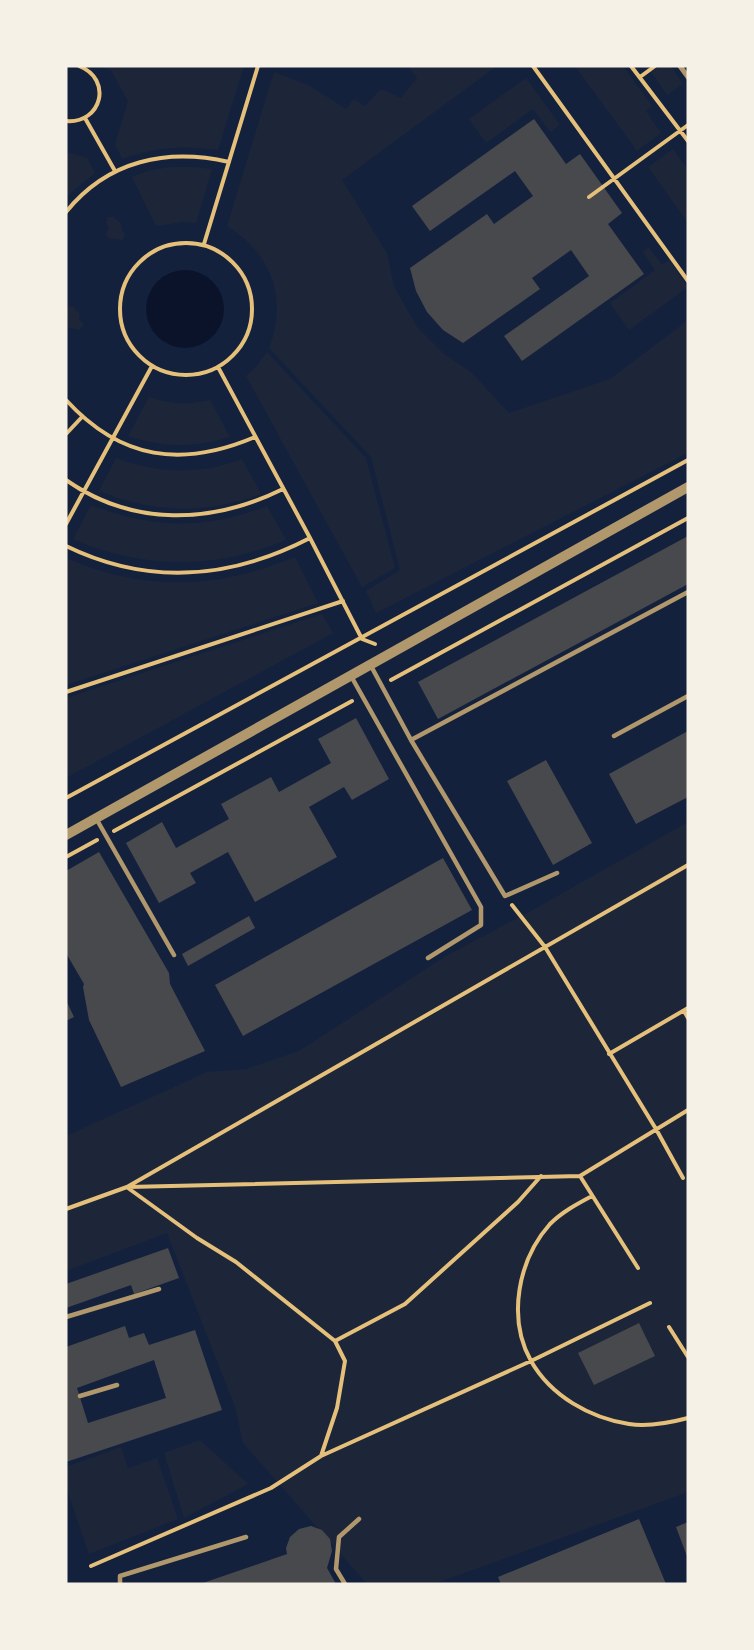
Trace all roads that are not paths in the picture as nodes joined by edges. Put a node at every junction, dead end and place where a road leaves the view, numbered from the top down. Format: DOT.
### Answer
graph roads {
  1 [pos="680,66"];
  2 [pos="688,77"];
  3 [pos="688,488"];
  4 [pos="688,592"];
  5 [pos="371,666"];
  6 [pos="351,676"];
  7 [pos="688,696"];
  8 [pos="614,736"];
  9 [pos="411,740"];
  10 [pos="96,818"];
  11 [pos="66,835"];
  12 [pos="556,873"];
  13 [pos="174,955"];
  14 [pos="428,958"];
  15 [pos="159,1289"];
  16 [pos="66,1317"];
  17 [pos="117,1385"];
  18 [pos="80,1396"];
  19 [pos="359,1519"];
  20 [pos="246,1537"];
  21 [pos="120,1584"];
  22 [pos="345,1584"];
  1 -- 2 [label="street"];
  3 -- 5 [label="street"];
  4 -- 9 [label="lane"];
  5 -- 6 [label="street"];
  5 -- 9 [label="lane"];
  6 -- 10 [label="street"];
  6 -- 14 [label="lane"];
  7 -- 8 [label="lane"];
  9 -- 12 [label="lane"];
  10 -- 11 [label="street"];
  10 -- 13 [label="lane"];
  15 -- 16 [label="lane"];
  17 -- 18 [label="lane"];
  19 -- 22 [label="lane"];
  20 -- 21 [label="lane"];
}
